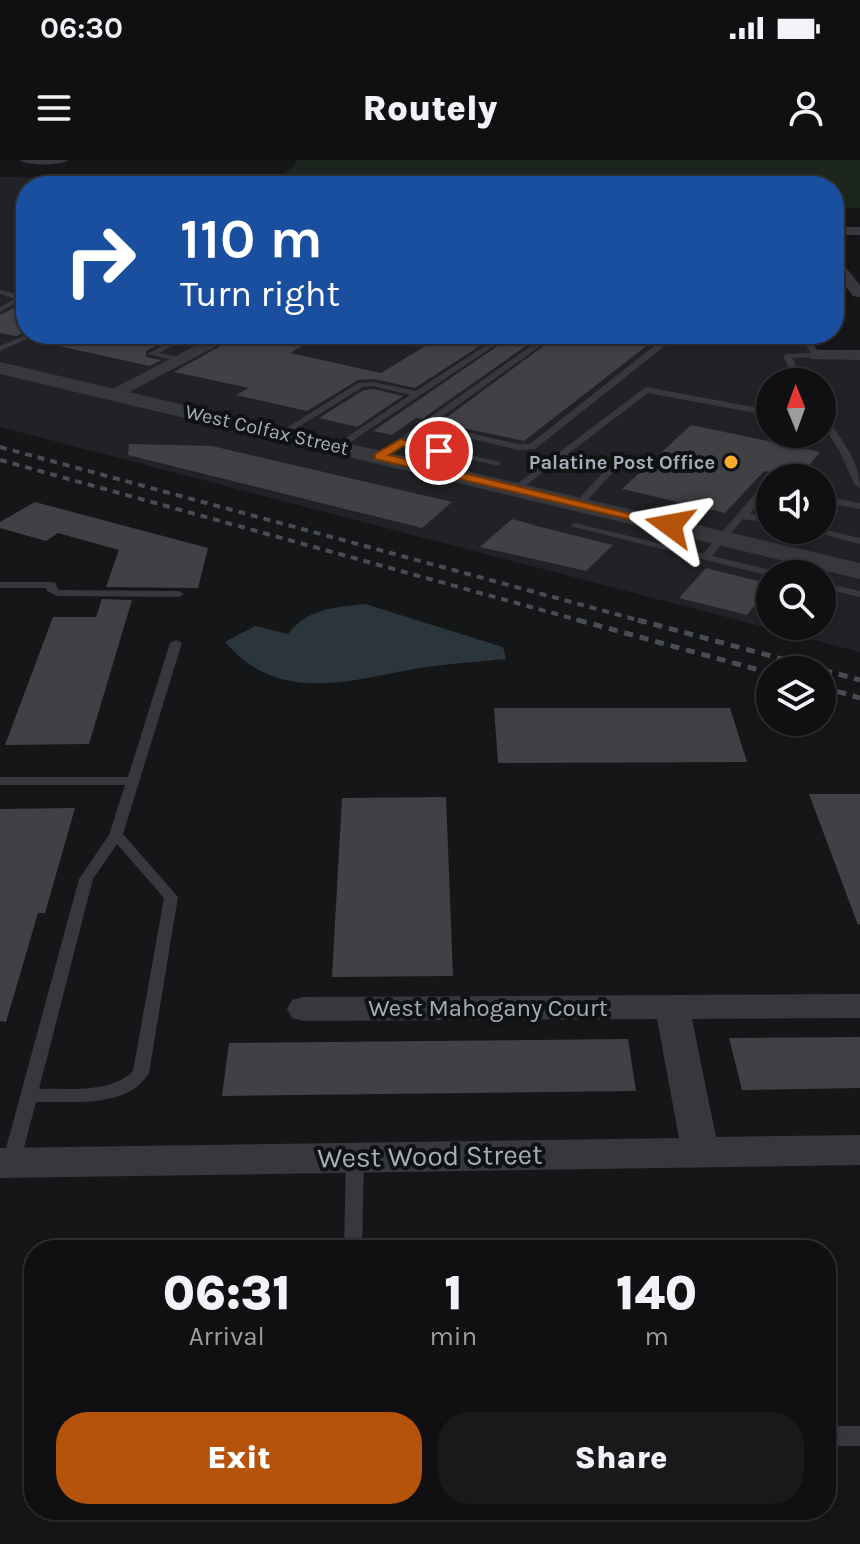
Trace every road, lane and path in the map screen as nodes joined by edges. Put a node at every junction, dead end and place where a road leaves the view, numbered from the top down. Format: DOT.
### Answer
graph roads {
  1 [pos="25,160"];
  2 [pos="63,160"];
  3 [pos="171,344"];
  4 [pos="208,344"];
  5 [pos="493,344"];
  6 [pos="539,344"];
  7 [pos="662,344"];
  8 [pos="809,344"];
  9 [pos="817,355"];
  10 [pos="860,355"];
  11 [pos="179,360"];
  12 [pos="0,368"];
  13 [pos="793,368"];
  14 [pos="112,394"];
  15 [pos="417,394"];
  16 [pos="756,410"];
  17 [pos="425,425"];
  18 [pos="281,434"];
  19 [pos="836,439"];
  20 [pos="401,442"];
  21 [pos="337,447"];
  22 [pos="379,457"];
  23 [pos="558,457"];
  24 [pos="497,464"];
  25 [pos="860,485"];
  26 [pos="516,489"];
  27 [pos="756,499"];
  28 [pos="836,502"];
  29 [pos="587,506"];
  30 [pos="860,506"];
  31 [pos="744,515"];
  32 [pos="756,517"];
  33 [pos="836,536"];
  34 [pos="720,537"];
  35 [pos="860,541"];
  36 [pos="705,558"];
  37 [pos="783,560"];
  38 [pos="836,569"];
  39 [pos="756,570"];
  40 [pos="860,571"];
  41 [pos="0,585"];
  42 [pos="836,588"];
  43 [pos="179,594"];
  44 [pos="860,594"];
  45 [pos="176,643"];
  46 [pos="0,781"];
  47 [pos="133,781"];
  48 [pos="116,835"];
  49 [pos="860,1006"];
  50 [pos="672,1007"];
  51 [pos="304,1009"];
  52 [pos="29,1096"];
  53 [pos="860,1150"];
  54 [pos="700,1151"];
  55 [pos="355,1157"];
  56 [pos="6,1163"];
  57 [pos="353,1240"];
  58 [pos="836,1436"];
  59 [pos="860,1436"];
  1 -- 2 [label="street"];
  3 -- 11 [label="lane"];
  4 -- 11 [label="street"];
  5 -- 15 [label="lane"];
  6 -- 17 [label="lane"];
  7 -- 17 [label="lane"];
  8 -- 9 [label="lane"];
  9 -- 10 [label="street"];
  9 -- 13 [label="lane"];
  11 -- 14 [label="street"];
  12 -- 14 [label="street, West Colfax Street"];
  14 -- 18 [label="street, West Colfax Street"];
  15 -- 18 [label="lane"];
  15 -- 21 [label="lane"];
  16 -- 23 [label="lane"];
  17 -- 20 [label="lane"];
  18 -- 21 [label="street, West Colfax Street"];
  19 -- 25 [label="lane"];
  20 -- 22 [label="lane"];
  20 -- 24 [label="lane"];
  21 -- 22 [label="street, West Colfax Street"];
  22 -- 26 [label="street, West Colfax Street"];
  23 -- 26 [label="lane"];
  23 -- 29 [label="lane"];
  26 -- 29 [label="street, West Colfax Street"];
  27 -- 31 [label="lane"];
  28 -- 30 [label="lane"];
  29 -- 34 [label="street, West Colfax Street"];
  29 -- 36 [label="lane"];
  31 -- 32 [label="lane"];
  31 -- 34 [label="lane"];
  33 -- 35 [label="lane"];
  34 -- 36 [label="lane"];
  34 -- 37 [label="street, West Colfax Street"];
  36 -- 39 [label="lane"];
  38 -- 40 [label="street, West Colfax Street"];
  41 -- 43 [label="lane"];
  42 -- 44 [label="lane"];
  45 -- 47 [label="lane"];
  46 -- 47 [label="lane"];
  47 -- 48 [label="lane"];
  48 -- 52 [label="lane"];
  48 -- 52 [label="lane"];
  49 -- 50 [label="street, West Mahogany Court"];
  50 -- 51 [label="street, West Mahogany Court"];
  50 -- 54 [label="street"];
  52 -- 56 [label="lane"];
  53 -- 54 [label="street, West Wood Street"];
  54 -- 55 [label="street, West Wood Street"];
  55 -- 56 [label="street, West Wood Street"];
  55 -- 57 [label="lane"];
  58 -- 59 [label="lane"];
}
